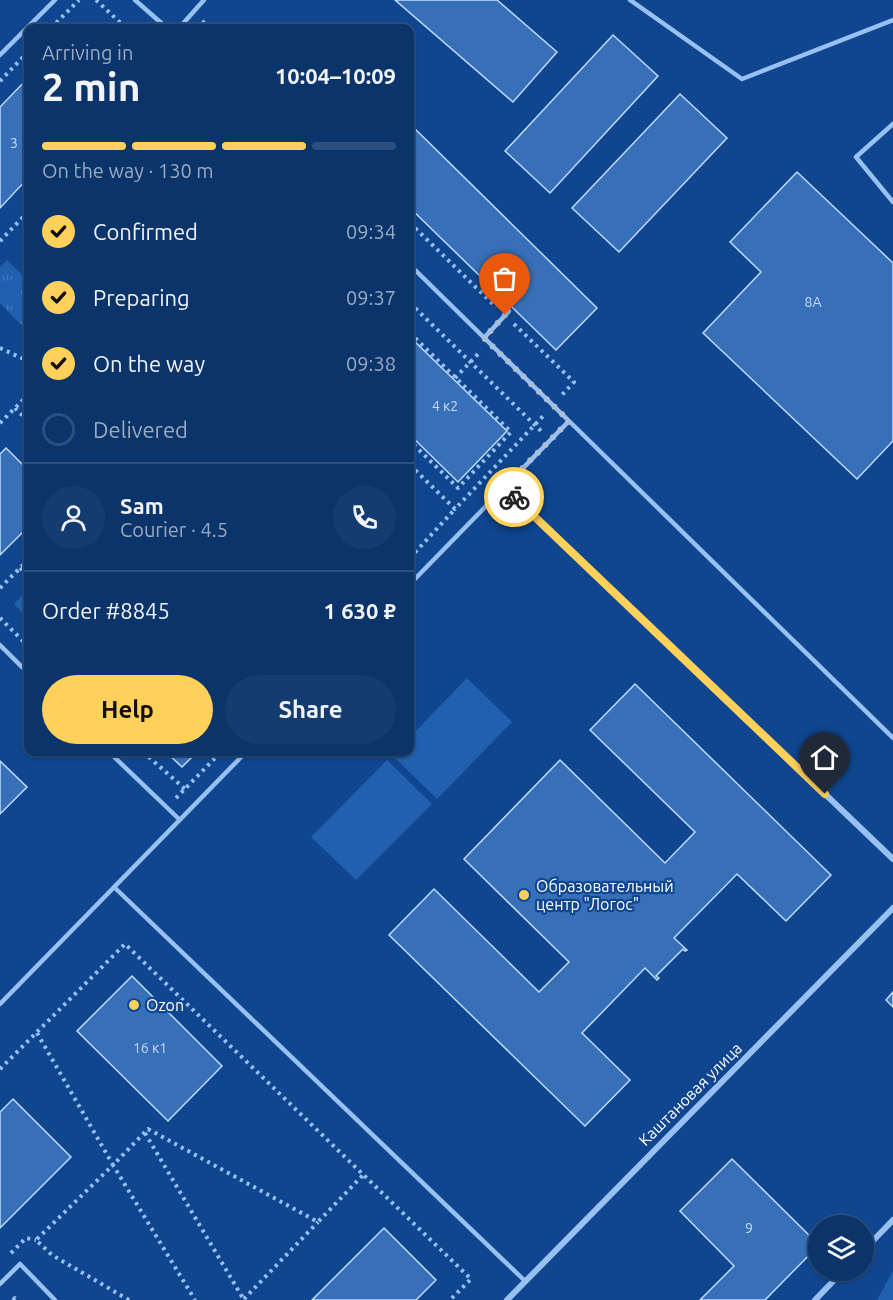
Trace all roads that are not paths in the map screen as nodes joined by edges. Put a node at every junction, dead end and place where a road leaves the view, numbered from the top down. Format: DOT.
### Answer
graph roads {
  1 [pos="55,0"];
  2 [pos="135,0"];
  3 [pos="204,0"];
  4 [pos="630,0"];
  5 [pos="893,20"];
  6 [pos="31,24"];
  7 [pos="162,24"];
  8 [pos="183,24"];
  9 [pos="24,31"];
  10 [pos="0,55"];
  11 [pos="893,124"];
  12 [pos="893,202"];
  13 [pos="414,269"];
  14 [pos="507,313"];
  15 [pos="487,340"];
  16 [pos="569,421"];
  17 [pos="504,487"];
  18 [pos="414,580"];
  19 [pos="0,645"];
  20 [pos="24,669"];
  21 [pos="893,738"];
  22 [pos="113,756"];
  23 [pos="242,756"];
  24 [pos="180,820"];
  25 [pos="893,859"];
  26 [pos="114,886"];
  27 [pos="893,908"];
  28 [pos="0,1004"];
  29 [pos="893,1220"];
  30 [pos="874,1240"];
  31 [pos="525,1281"];
  32 [pos="833,1281"];
  33 [pos="0,1284"];
  34 [pos="56,1300"];
  35 [pos="507,1300"];
  36 [pos="815,1300"];
  1 -- 6 [label="lane"];
  2 -- 7 [label="lane"];
  3 -- 8 [label="lane"];
  4 -- 5 [label="lane"];
  9 -- 10 [label="lane"];
  11 -- 12 [label="lane"];
  13 -- 15 [label="lane"];
  14 -- 15 [label="lane"];
  15 -- 16 [label="lane"];
  16 -- 17 [label="lane"];
  16 -- 21 [label="lane"];
  17 -- 18 [label="lane"];
  17 -- 25 [label="street"];
  19 -- 20 [label="lane"];
  22 -- 24 [label="lane"];
  23 -- 24 [label="lane"];
  24 -- 26 [label="lane"];
  26 -- 28 [label="lane"];
  26 -- 31 [label="lane"];
  27 -- 31 [label="street, Каштановая улица"];
  29 -- 30 [label="street"];
  31 -- 35 [label="street, Каштановая улица"];
  32 -- 36 [label="street"];
  33 -- 34 [label="lane"];
}
